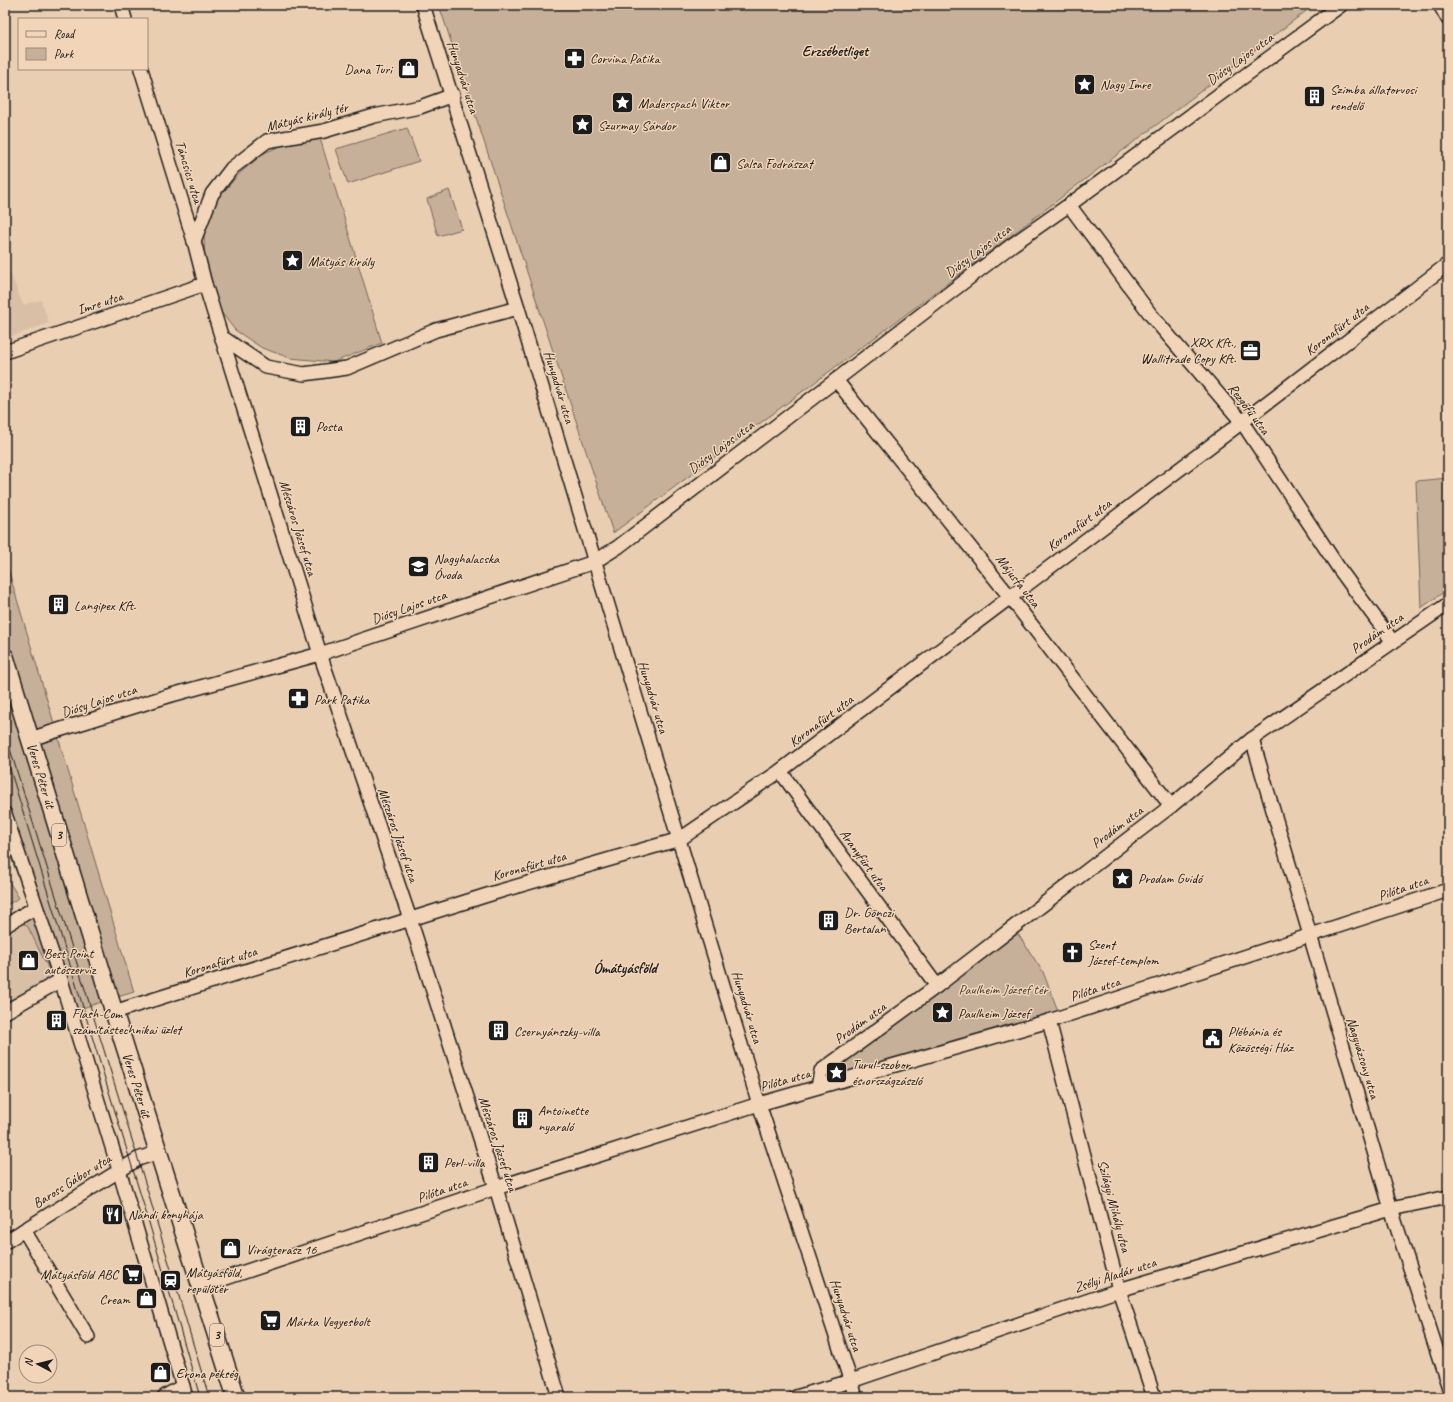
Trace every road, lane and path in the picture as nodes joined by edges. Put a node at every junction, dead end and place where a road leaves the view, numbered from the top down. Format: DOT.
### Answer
graph roads {
  1 [pos="121,5"];
  2 [pos="423,5"];
  3 [pos="1341,5"];
  4 [pos="1440,5"];
  5 [pos="125,18"];
  6 [pos="1448,19"];
  7 [pos="141,70"];
  8 [pos="453,95"];
  9 [pos="1069,205"];
  10 [pos="194,241"];
  11 [pos="1448,264"];
  12 [pos="205,284"];
  13 [pos="518,308"];
  14 [pos="222,337"];
  15 [pos="5,352"];
  16 [pos="836,380"];
  17 [pos="1242,422"];
  18 [pos="594,562"];
  19 [pos="1010,597"];
  20 [pos="1448,604"];
  21 [pos="1393,642"];
  22 [pos="320,654"];
  23 [pos="5,657"];
  24 [pos="30,739"];
  25 [pos="1252,739"];
  26 [pos="780,771"];
  27 [pos="1171,806"];
  28 [pos="5,814"];
  29 [pos="680,839"];
  30 [pos="1448,890"];
  31 [pos="36,907"];
  32 [pos="410,919"];
  33 [pos="5,926"];
  34 [pos="1310,937"];
  35 [pos="60,980"];
  36 [pos="937,986"];
  37 [pos="5,1012"];
  38 [pos="114,1012"];
  39 [pos="1049,1021"];
  40 [pos="818,1087"];
  41 [pos="760,1104"];
  42 [pos="159,1152"];
  43 [pos="119,1170"];
  44 [pos="496,1188"];
  45 [pos="1448,1197"];
  46 [pos="1391,1209"];
  47 [pos="24,1230"];
  48 [pos="5,1242"];
  49 [pos="202,1286"];
  50 [pos="1120,1290"];
  51 [pos="88,1337"];
  52 [pos="851,1381"];
  53 [pos="1448,1384"];
  54 [pos="184,1391"];
  55 [pos="164,1397"];
  56 [pos="236,1397"];
  57 [pos="559,1397"];
  58 [pos="796,1397"];
  59 [pos="856,1397"];
  60 [pos="1154,1397"];
  1 -- 5 [label="street"];
  2 -- 8 [label="street, Hunyadvár utca"];
  3 -- 9 [label="street, Diósy Lajos utca"];
  4 -- 6 [label="street"];
  7 -- 10 [label="street, Táncsics utca"];
  8 -- 10 [label="street, Mátyás király tér"];
  8 -- 13 [label="street, Hunyadvár utca"];
  9 -- 16 [label="street, Diósy Lajos utca"];
  9 -- 17 [label="street, Rezgőfű utca"];
  10 -- 12 [label="street, Táncsics utca"];
  11 -- 17 [label="street, Koronafürt utca"];
  12 -- 14 [label="street, Mészáros József utca"];
  12 -- 15 [label="street, Imre utca"];
  13 -- 14 [label="street"];
  13 -- 18 [label="street, Hunyadvár utca"];
  14 -- 22 [label="street, Mészáros József utca"];
  16 -- 18 [label="street, Diósy Lajos utca"];
  16 -- 19 [label="street, Májusfa utca"];
  17 -- 19 [label="street, Koronafürt utca"];
  17 -- 21 [label="street, Rezgőfű utca"];
  18 -- 22 [label="street, Diósy Lajos utca"];
  18 -- 29 [label="street, Hunyadvár utca"];
  19 -- 26 [label="street, Koronafürt utca"];
  19 -- 27 [label="street, Májusfa utca"];
  20 -- 21 [label="street, Prodám utca"];
  21 -- 25 [label="street, Prodám utca"];
  22 -- 24 [label="street, Diósy Lajos utca"];
  22 -- 32 [label="street, Mészáros József utca"];
  23 -- 24 [label="main road, Veres Péter út / 3"];
  24 -- 38 [label="main road, Veres Péter út / 3"];
  25 -- 27 [label="street, Prodám utca"];
  25 -- 34 [label="street, Nagyvázsony utca"];
  26 -- 29 [label="street, Koronafürt utca"];
  26 -- 36 [label="street, Aranyfürt utca"];
  27 -- 36 [label="street, Prodám utca"];
  28 -- 31 [label="street"];
  29 -- 32 [label="street, Koronafürt utca"];
  29 -- 41 [label="street, Hunyadvár utca"];
  30 -- 34 [label="street, Pilóta utca"];
  31 -- 33 [label="street"];
  31 -- 35 [label="street"];
  32 -- 38 [label="street, Koronafürt utca"];
  32 -- 44 [label="street, Mészáros József utca"];
  34 -- 39 [label="street, Pilóta utca"];
  34 -- 46 [label="street, Nagyvázsony utca"];
  35 -- 37 [label="street"];
  35 -- 43 [label="street"];
  36 -- 40 [label="street, Prodám utca"];
  38 -- 42 [label="main road, Veres Péter út / 3"];
  39 -- 40 [label="street, Pilóta utca"];
  39 -- 50 [label="street, Szilágyi Mihály utca"];
  40 -- 41 [label="street, Pilóta utca"];
  41 -- 44 [label="street, Pilóta utca"];
  41 -- 52 [label="street, Hunyadvár utca"];
  42 -- 43 [label="street, Baross Gábor utca"];
  42 -- 49 [label="main road, Veres Péter út / 3"];
  43 -- 47 [label="street, Baross Gábor utca"];
  43 -- 54 [label="street"];
  44 -- 49 [label="street, Pilóta utca"];
  44 -- 57 [label="street, Mészáros József utca"];
  45 -- 46 [label="street, Zsélyi Aladár utca"];
  46 -- 50 [label="street, Zsélyi Aladár utca"];
  46 -- 53 [label="street, Nagyvázsony utca"];
  47 -- 48 [label="street, Baross Gábor utca"];
  47 -- 51 [label="street"];
  49 -- 56 [label="main road, Veres Péter út / 3"];
  50 -- 52 [label="street, Zsélyi Aladár utca"];
  50 -- 60 [label="street, Szilágyi Mihály utca"];
  52 -- 58 [label="street, Zsélyi Aladár utca"];
  52 -- 59 [label="street, Hunyadvár utca"];
  54 -- 55 [label="street"];
}
